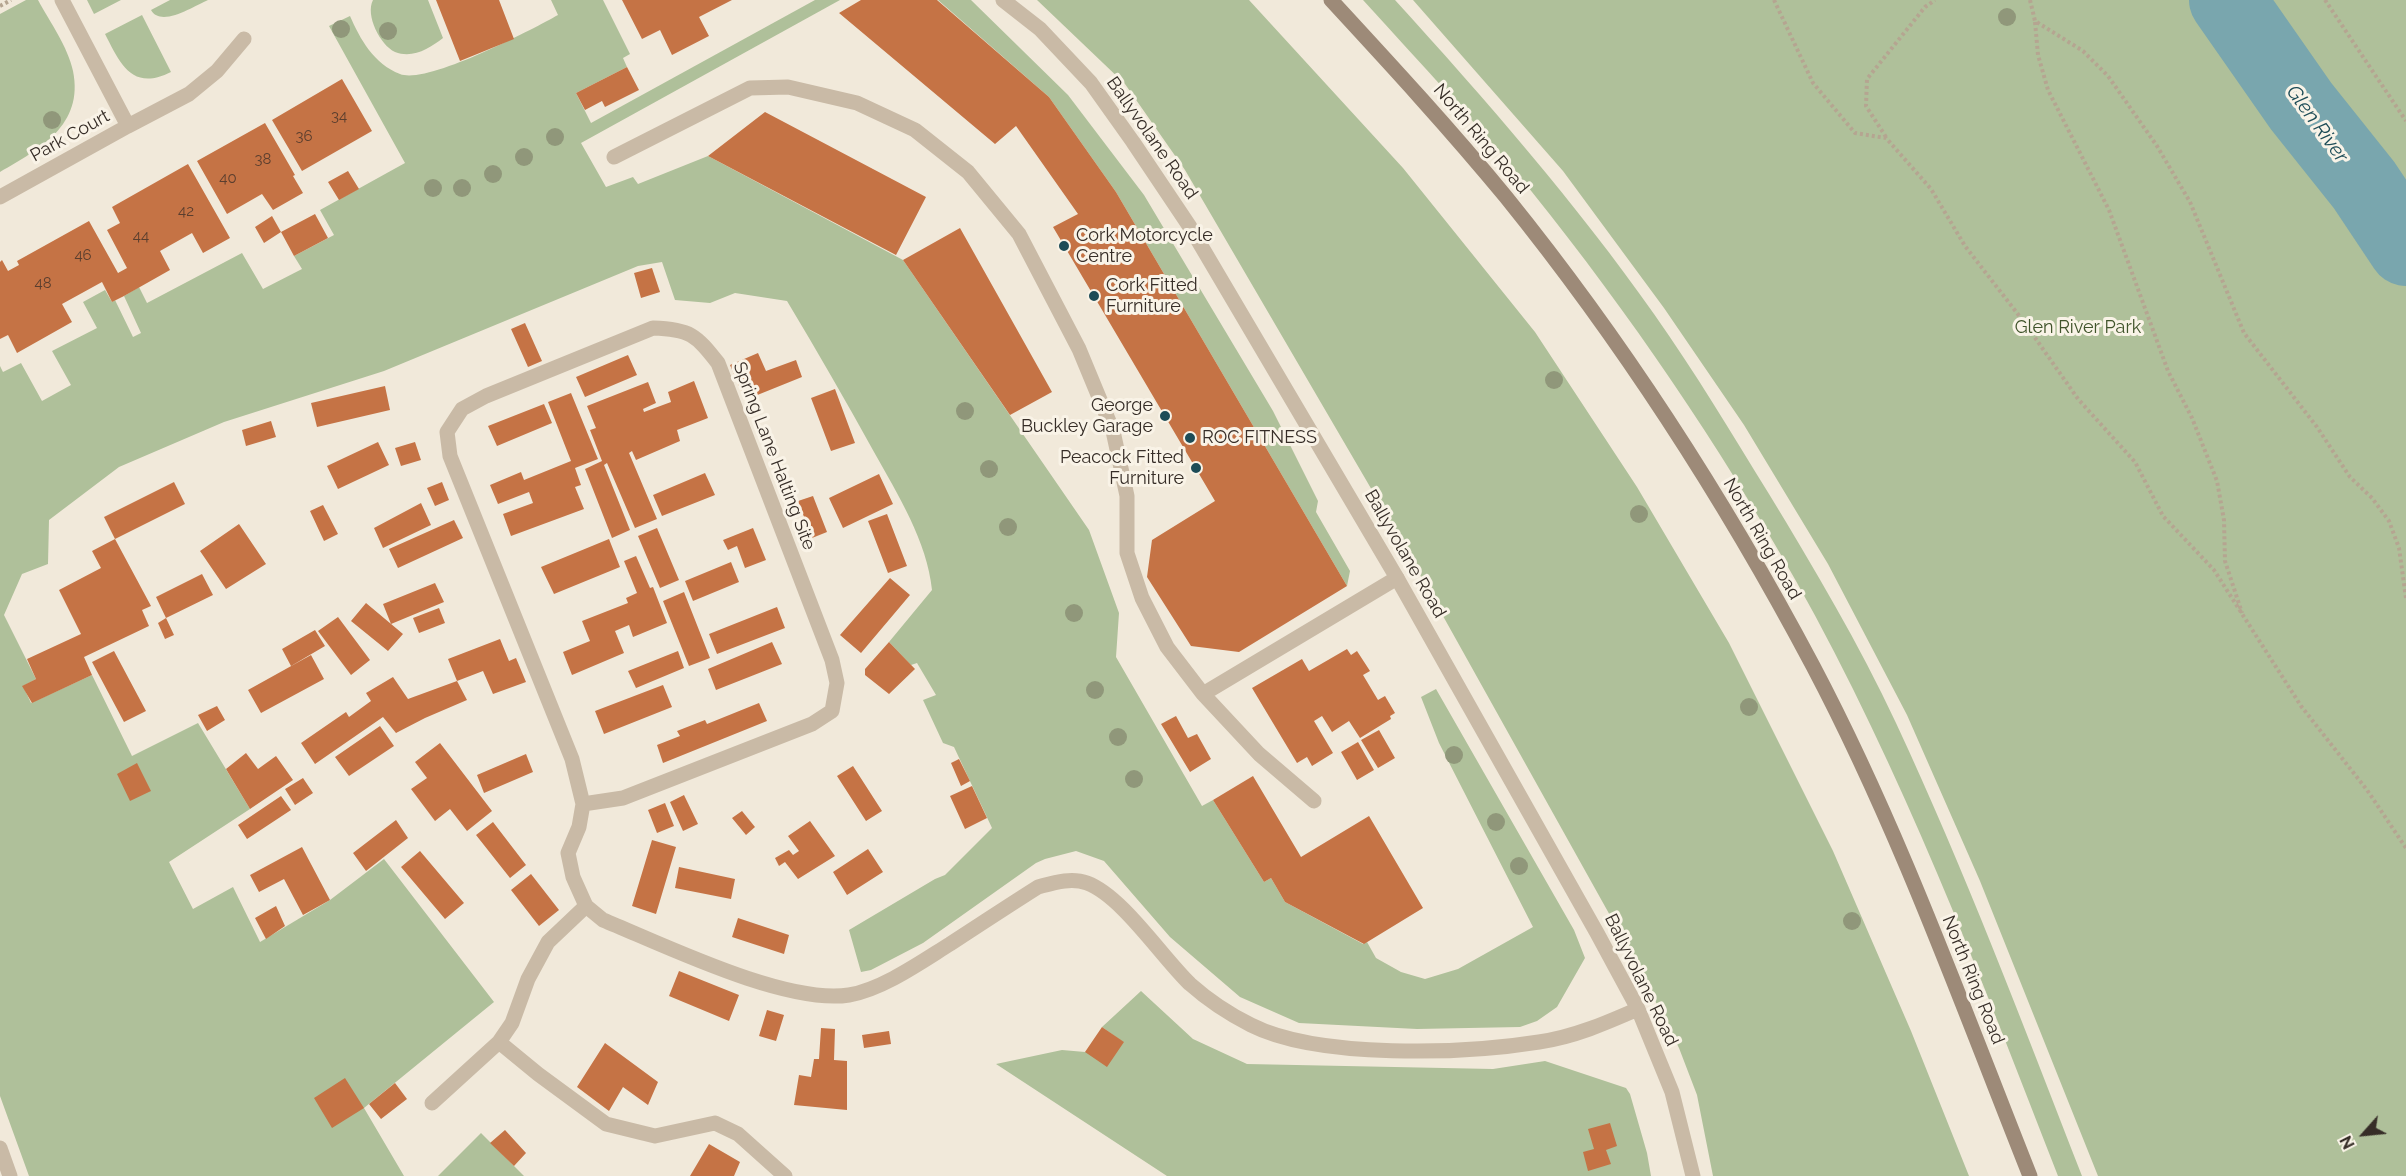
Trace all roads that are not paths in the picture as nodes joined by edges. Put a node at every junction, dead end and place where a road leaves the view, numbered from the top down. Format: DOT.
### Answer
graph roads {
  1 [pos="62,0"];
  2 [pos="1003,0"];
  3 [pos="1331,0"];
  4 [pos="244,39"];
  5 [pos="128,126"];
  6 [pos="614,157"];
  7 [pos="0,197"];
  8 [pos="1397,578"];
  9 [pos="1203,694"];
  10 [pos="1314,801"];
  11 [pos="583,804"];
  12 [pos="586,906"];
  13 [pos="1638,1009"];
  14 [pos="500,1041"];
  15 [pos="432,1103"];
  16 [pos="0,1148"];
  17 [pos="10,1176"];
  18 [pos="785,1176"];
  19 [pos="1694,1176"];
  20 [pos="2030,1176"];
  1 -- 5 [label="street, Park Court"];
  2 -- 8 [label="street, Ballyvolane Road"];
  3 -- 20 [label="main road, North Ring Road"];
  4 -- 5 [label="street, Park Court"];
  5 -- 7 [label="street, Park Court"];
  6 -- 9 [label="street"];
  8 -- 9 [label="street"];
  8 -- 13 [label="street, Ballyvolane Road"];
  9 -- 10 [label="street"];
  11 -- 11 [label="street, Spring Lane Halting Site"];
  11 -- 12 [label="street, Spring Lane Halting Site"];
  12 -- 13 [label="street"];
  12 -- 14 [label="street"];
  13 -- 19 [label="street, Ballyvolane Road"];
  14 -- 15 [label="street"];
  14 -- 18 [label="street"];
  16 -- 17 [label="street"];
}
